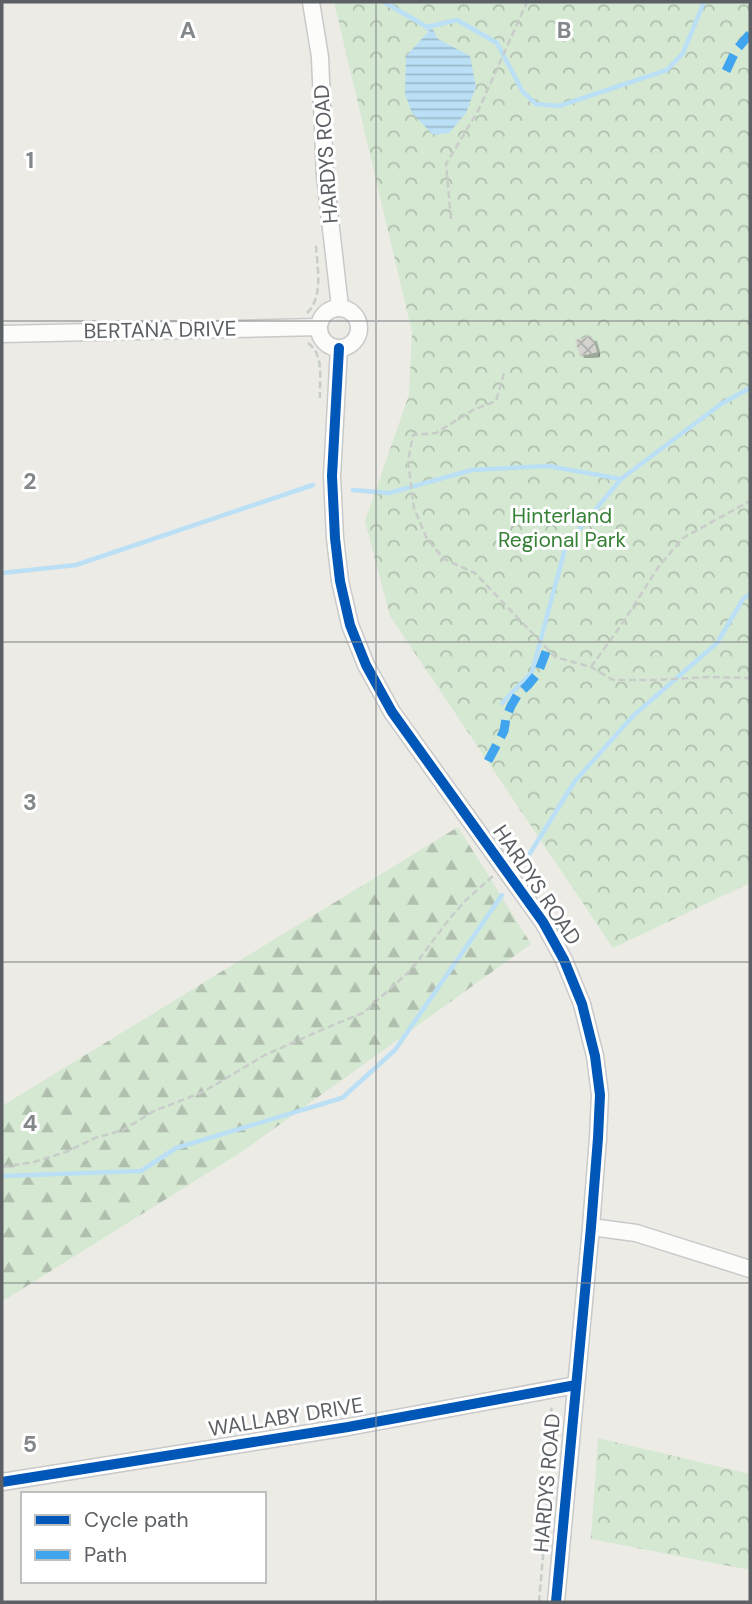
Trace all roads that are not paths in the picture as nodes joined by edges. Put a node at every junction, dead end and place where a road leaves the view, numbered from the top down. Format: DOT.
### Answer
graph roads {
  1 [pos="311,2"];
  2 [pos="340,307"];
  3 [pos="319,327"];
  4 [pos="2,334"];
  5 [pos="339,348"];
  6 [pos="592,1227"];
  7 [pos="750,1269"];
  8 [pos="576,1385"];
  9 [pos="2,1482"];
  10 [pos="556,1602"];
  1 -- 2 [label="street, HARDYS ROAD"];
  2 -- 3 [label="street"];
  2 -- 5 [label="street"];
  3 -- 4 [label="street, BERTANA DRIVE"];
  3 -- 5 [label="street"];
  5 -- 6 [label="street, HARDYS ROAD"];
  6 -- 7 [label="street"];
  6 -- 8 [label="street, HARDYS ROAD"];
  8 -- 9 [label="street, WALLABY DRIVE"];
  8 -- 10 [label="street, HARDYS ROAD"];
}
